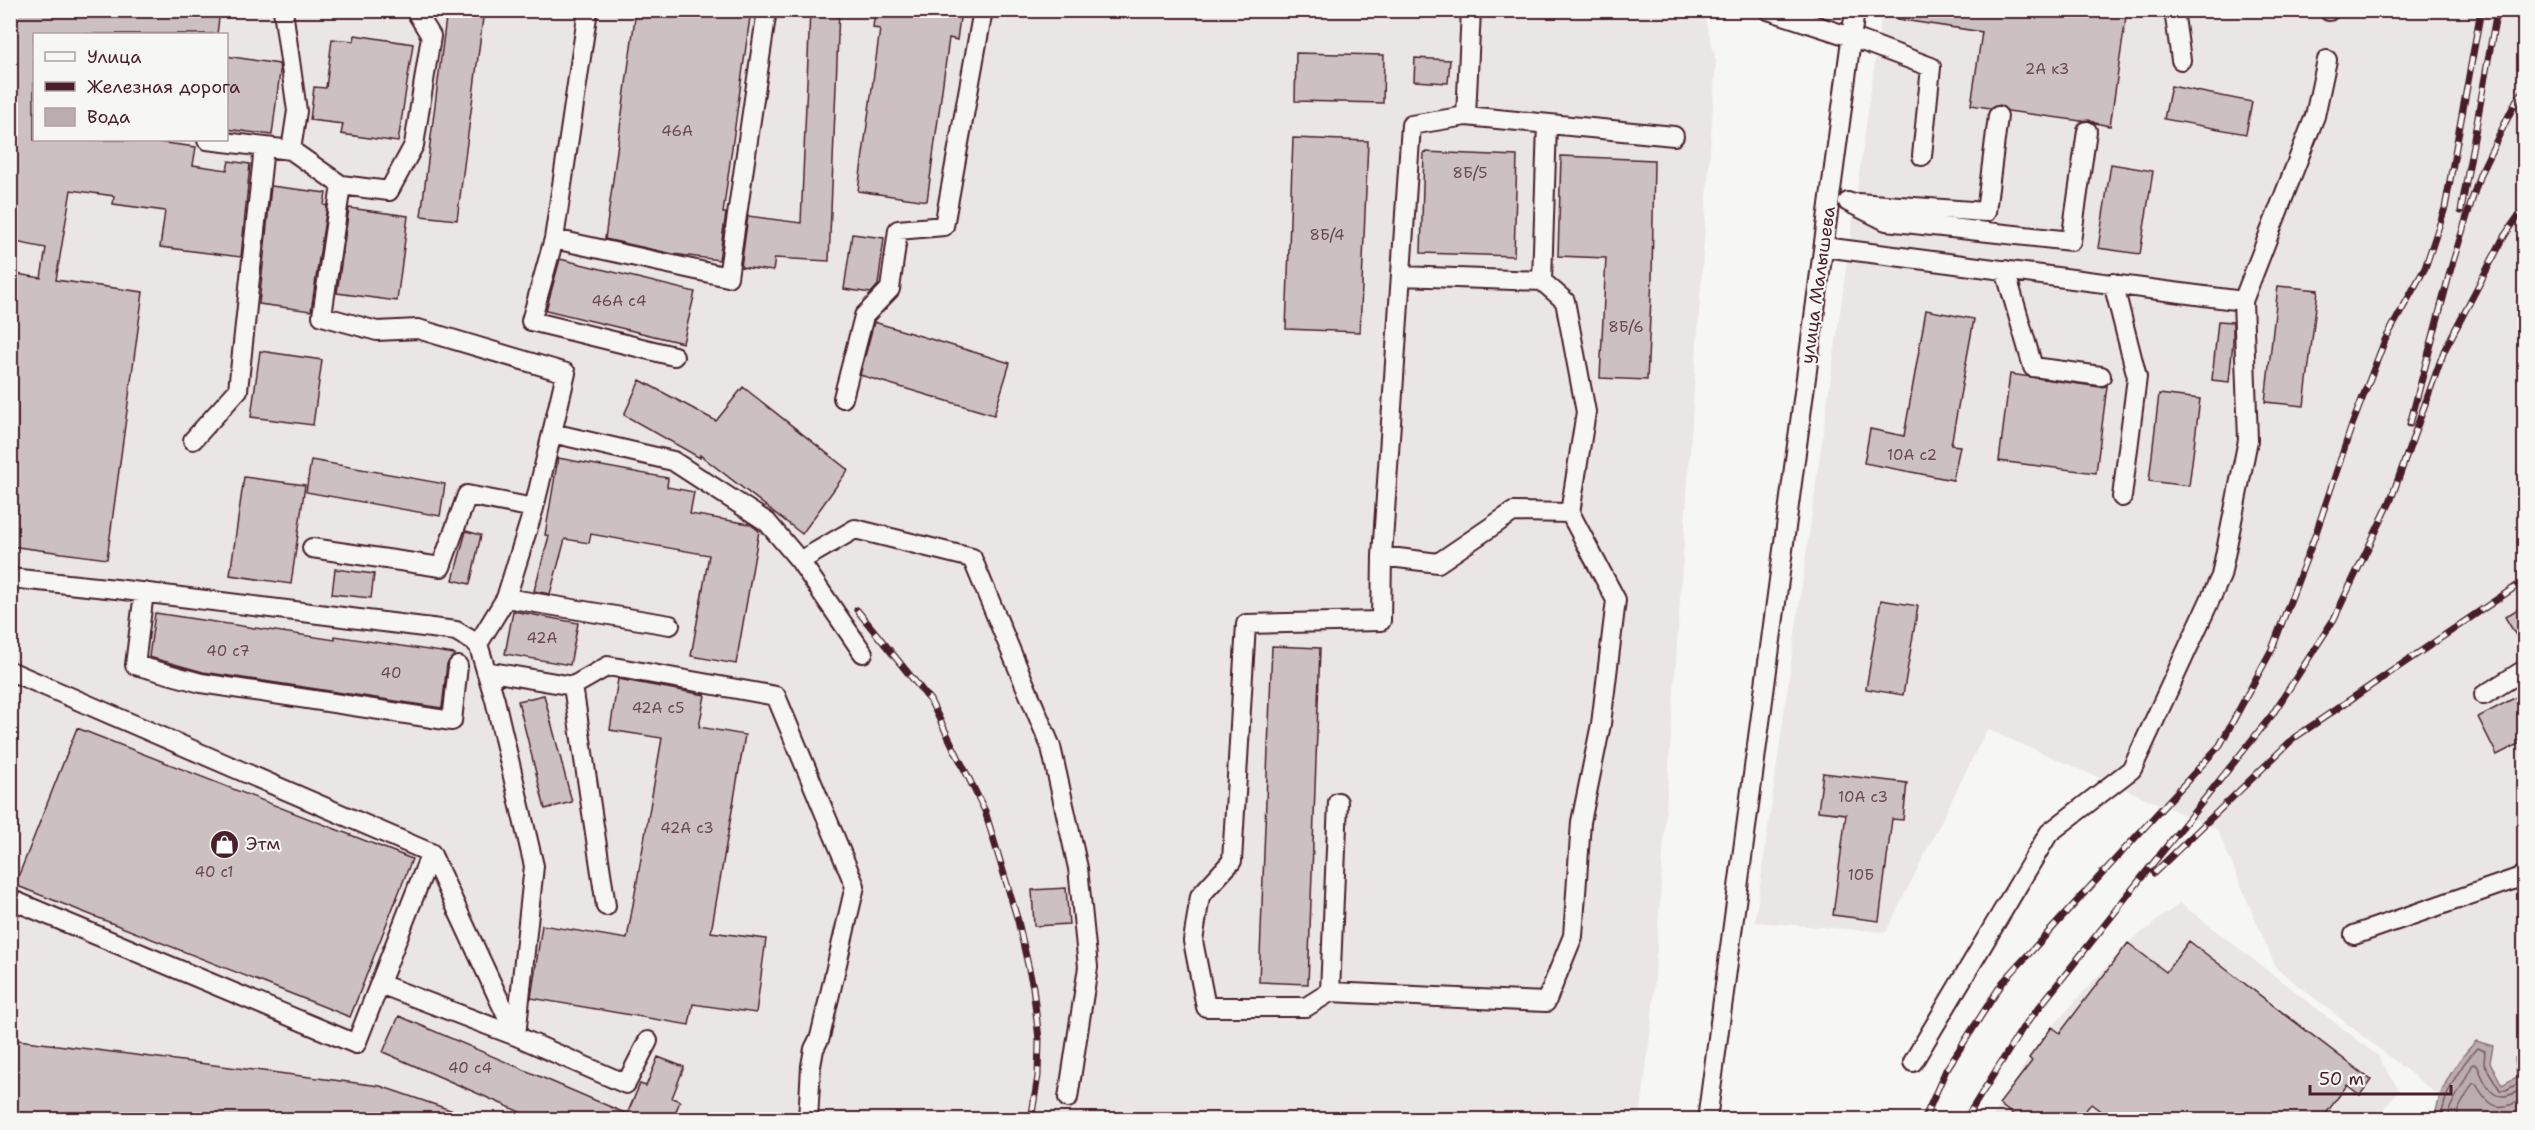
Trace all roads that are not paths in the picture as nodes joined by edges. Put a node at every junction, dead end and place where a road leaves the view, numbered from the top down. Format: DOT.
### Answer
graph roads {
  1 [pos="283,10"];
  2 [pos="415,10"];
  3 [pos="588,10"];
  4 [pos="767,10"];
  5 [pos="984,10"];
  6 [pos="1471,10"];
  7 [pos="1768,10"];
  8 [pos="1855,10"];
  9 [pos="2174,10"];
  10 [pos="1851,37"];
  11 [pos="2181,60"];
  12 [pos="2327,60"];
  13 [pos="1998,116"];
  14 [pos="1466,117"];
  15 [pos="1547,124"];
  16 [pos="2087,131"];
  17 [pos="1674,136"];
  18 [pos="215,141"];
  19 [pos="264,147"];
  20 [pos="291,150"];
  21 [pos="1922,156"];
  22 [pos="341,185"];
  23 [pos="1839,201"];
  24 [pos="554,239"];
  25 [pos="1824,247"];
  26 [pos="2005,270"];
  27 [pos="1401,276"];
  28 [pos="1542,280"];
  29 [pos="2113,283"];
  30 [pos="2243,301"];
  31 [pos="674,356"];
  32 [pos="2101,376"];
  33 [pos="843,398"];
  34 [pos="552,433"];
  35 [pos="193,440"];
  36 [pos="2122,496"];
  37 [pos="534,508"];
  38 [pos="1570,513"];
  39 [pos="312,548"];
  40 [pos="1382,556"];
  41 [pos="800,561"];
  42 [pos="10,578"];
  43 [pos="144,592"];
  44 [pos="506,598"];
  45 [pos="670,625"];
  46 [pos="478,644"];
  47 [pos="863,653"];
  48 [pos="458,666"];
  49 [pos="2524,670"];
  50 [pos="486,671"];
  51 [pos="12,676"];
  52 [pos="573,686"];
  53 [pos="2484,695"];
  54 [pos="1338,802"];
  55 [pos="431,853"];
  56 [pos="2524,876"];
  57 [pos="10,899"];
  58 [pos="606,906"];
  59 [pos="2354,935"];
  60 [pos="380,984"];
  61 [pos="1330,992"];
  62 [pos="516,1036"];
  63 [pos="648,1041"];
  64 [pos="1912,1062"];
  65 [pos="1068,1098"];
  66 [pos="807,1119"];
  67 [pos="1707,1119"];
  1 -- 20 [label="lane"];
  2 -- 22 [label="lane"];
  3 -- 24 [label="lane"];
  4 -- 24 [label="lane"];
  5 -- 33 [label="lane"];
  6 -- 14 [label="lane"];
  7 -- 10 [label="lane"];
  8 -- 10 [label="lane, улица Малышева"];
  9 -- 11 [label="lane"];
  10 -- 21 [label="lane"];
  10 -- 23 [label="lane, улица Малышева"];
  12 -- 30 [label="lane"];
  13 -- 23 [label="lane"];
  14 -- 15 [label="lane"];
  14 -- 27 [label="lane"];
  15 -- 17 [label="lane"];
  15 -- 28 [label="lane"];
  16 -- 23 [label="lane"];
  18 -- 19 [label="lane"];
  19 -- 20 [label="lane"];
  19 -- 35 [label="lane"];
  20 -- 22 [label="lane"];
  22 -- 34 [label="lane"];
  23 -- 25 [label="lane, улица Малышева"];
  24 -- 31 [label="lane"];
  25 -- 26 [label="lane"];
  25 -- 67 [label="lane, улица Малышева"];
  26 -- 29 [label="lane"];
  26 -- 32 [label="lane"];
  27 -- 28 [label="lane"];
  27 -- 40 [label="lane"];
  28 -- 38 [label="lane"];
  29 -- 30 [label="lane"];
  29 -- 36 [label="lane"];
  30 -- 64 [label="lane"];
  34 -- 37 [label="lane"];
  34 -- 41 [label="lane"];
  37 -- 39 [label="lane"];
  37 -- 44 [label="lane"];
  38 -- 40 [label="lane"];
  38 -- 61 [label="lane"];
  40 -- 61 [label="lane"];
  41 -- 47 [label="lane"];
  41 -- 65 [label="lane"];
  42 -- 43 [label="lane"];
  43 -- 46 [label="lane"];
  43 -- 48 [label="lane"];
  44 -- 45 [label="lane"];
  44 -- 46 [label="lane"];
  46 -- 50 [label="lane"];
  49 -- 53 [label="lane"];
  50 -- 52 [label="lane"];
  50 -- 62 [label="lane"];
  51 -- 55 [label="lane"];
  52 -- 58 [label="lane"];
  52 -- 66 [label="lane"];
  54 -- 61 [label="lane"];
  55 -- 60 [label="lane"];
  55 -- 62 [label="lane"];
  56 -- 59 [label="lane"];
  57 -- 60 [label="lane"];
  60 -- 62 [label="lane"];
  62 -- 63 [label="lane"];
}
